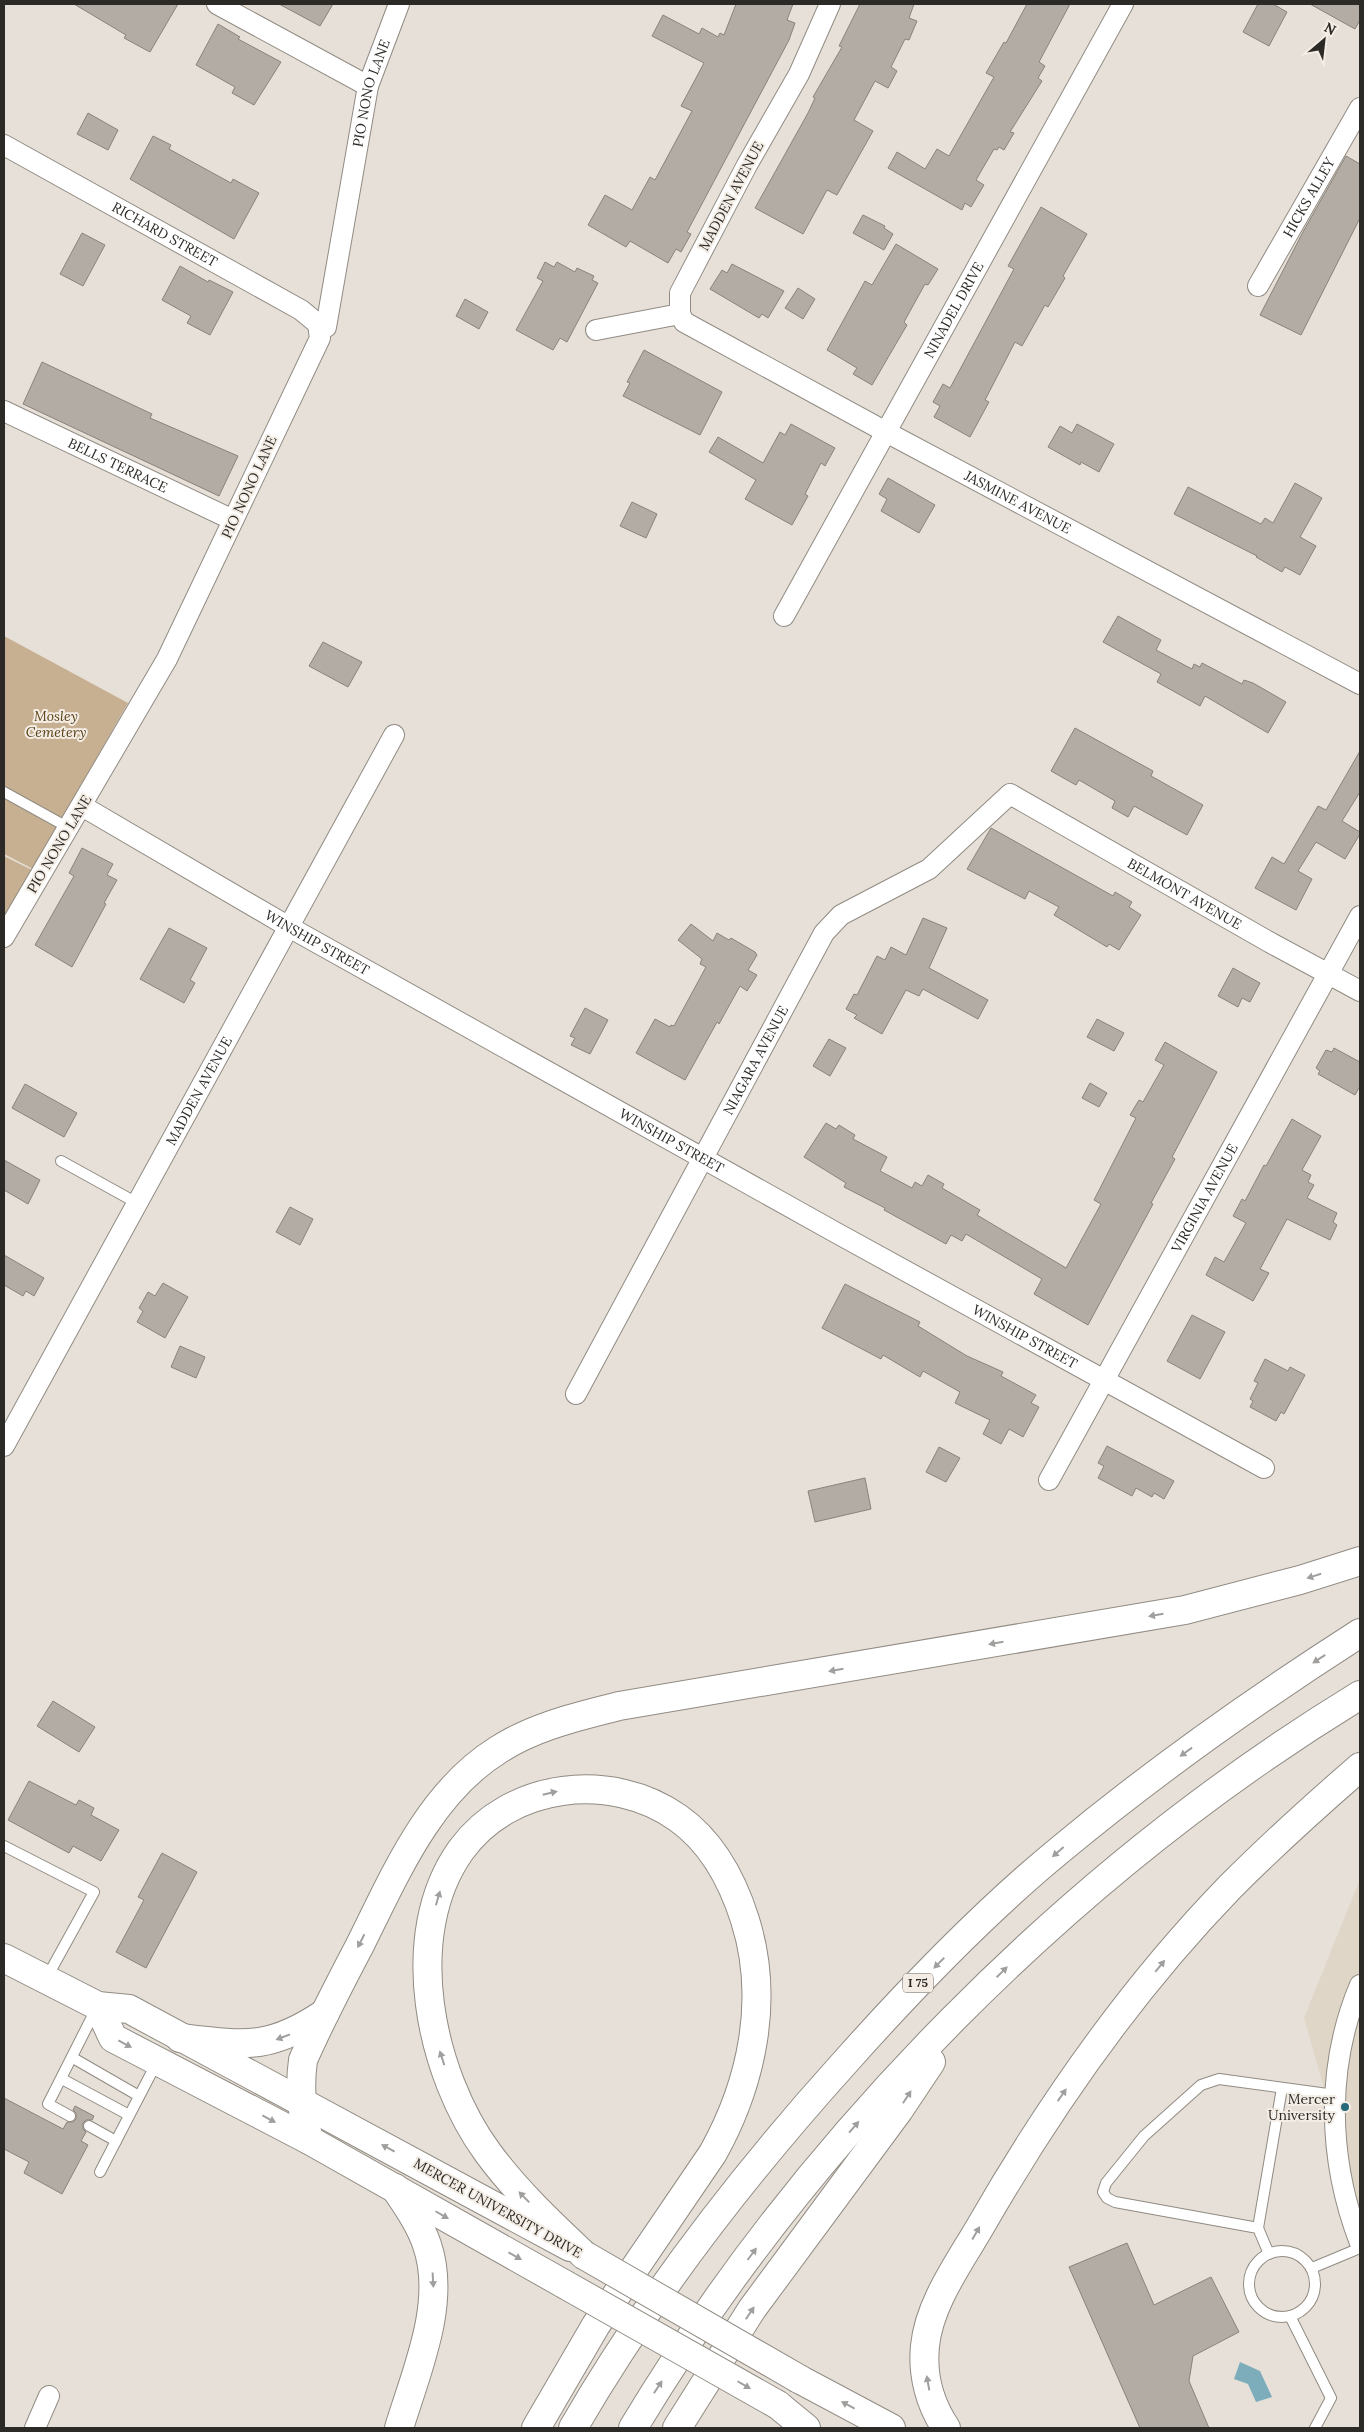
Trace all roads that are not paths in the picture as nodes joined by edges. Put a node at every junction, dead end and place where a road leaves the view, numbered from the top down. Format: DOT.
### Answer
graph roads {
  1 [pos="217,4"];
  2 [pos="399,4"];
  3 [pos="830,4"];
  4 [pos="1123,4"];
  5 [pos="368,86"];
  6 [pos="1360,108"];
  7 [pos="4,145"];
  8 [pos="1258,286"];
  9 [pos="680,314"];
  10 [pos="319,330"];
  11 [pos="596,330"];
  12 [pos="4,411"];
  13 [pos="886,432"];
  14 [pos="233,520"];
  15 [pos="784,616"];
  16 [pos="1360,684"];
  17 [pos="394,735"];
  18 [pos="4,792"];
  19 [pos="1010,794"];
  20 [pos="82,806"];
  21 [pos="69,828"];
  22 [pos="1360,916"];
  23 [pos="289,926"];
  24 [pos="4,937"];
  25 [pos="1328,973"];
  26 [pos="1360,991"];
  27 [pos="702,1156"];
  28 [pos="61,1161"];
  29 [pos="137,1203"];
  30 [pos="1104,1380"];
  31 [pos="576,1394"];
  32 [pos="4,1446"];
  33 [pos="1264,1468"];
  34 [pos="1049,1480"];
  35 [pos="1360,1560"];
  36 [pos="1360,1633"];
  37 [pos="1360,1695"];
  38 [pos="1360,1767"];
  39 [pos="4,1846"];
  40 [pos="4,1958"];
  41 [pos="46,1980"];
  42 [pos="1360,1985"];
  43 [pos="98,2006"];
  44 [pos="325,2013"];
  45 [pos="959,2014"];
  46 [pos="180,2038"];
  47 [pos="73,2058"];
  48 [pos="157,2061"];
  49 [pos="62,2079"];
  50 [pos="1282,2088"];
  51 [pos="1335,2095"];
  52 [pos="140,2096"];
  53 [pos="301,2101"];
  54 [pos="129,2115"];
  55 [pos="70,2116"];
  56 [pos="89,2126"];
  57 [pos="309,2140"];
  58 [pos="116,2141"];
  59 [pos="100,2172"];
  60 [pos="395,2188"];
  61 [pos="1258,2228"];
  62 [pos="1360,2243"];
  63 [pos="1360,2248"];
  64 [pos="1269,2254"];
  65 [pos="584,2255"];
  66 [pos="1312,2268"];
  67 [pos="1290,2316"];
  68 [pos="49,2396"];
  69 [pos="778,2405"];
  70 [pos="35,2428"];
  71 [pos="400,2428"];
  72 [pos="536,2428"];
  73 [pos="573,2428"];
  74 [pos="633,2428"];
  75 [pos="677,2428"];
  76 [pos="806,2428"];
  77 [pos="821,2428"];
  78 [pos="891,2428"];
  79 [pos="946,2428"];
  80 [pos="1315,2428"];
  1 -- 5 [label="street"];
  2 -- 5 [label="street, PIO NONO LANE"];
  3 -- 9 [label="street, MADDEN AVENUE"];
  4 -- 13 [label="street, NINADEL DRIVE"];
  5 -- 10 [label="street, PIO NONO LANE"];
  6 -- 8 [label="street, HICKS ALLEY"];
  7 -- 10 [label="street, RICHARD STREET"];
  9 -- 11 [label="street"];
  9 -- 13 [label="street, JASMINE AVENUE"];
  10 -- 14 [label="street, PIO NONO LANE"];
  12 -- 14 [label="street, BELLS TERRACE"];
  13 -- 15 [label="street, NINADEL DRIVE"];
  13 -- 16 [label="street, JASMINE AVENUE"];
  14 -- 20 [label="street, PIO NONO LANE"];
  17 -- 23 [label="street, MADDEN AVENUE"];
  18 -- 21 [label="lane"];
  19 -- 25 [label="street, BELMONT AVENUE"];
  19 -- 27 [label="street, NIAGARA AVENUE"];
  20 -- 21 [label="street, PIO NONO LANE"];
  20 -- 23 [label="street, WINSHIP STREET"];
  21 -- 24 [label="street, PIO NONO LANE"];
  22 -- 25 [label="street, VIRGINIA AVENUE"];
  23 -- 27 [label="street, WINSHIP STREET"];
  23 -- 29 [label="street, MADDEN AVENUE"];
  25 -- 26 [label="street, BELMONT AVENUE"];
  25 -- 30 [label="street, VIRGINIA AVENUE"];
  27 -- 30 [label="street, WINSHIP STREET"];
  27 -- 31 [label="street, NIAGARA AVENUE"];
  28 -- 29 [label="lane"];
  29 -- 32 [label="street, MADDEN AVENUE"];
  30 -- 33 [label="street, WINSHIP STREET"];
  30 -- 34 [label="street, VIRGINIA AVENUE"];
  35 -- 44 [label="main road, one-way"];
  36 -- 73 [label="main road, I 75, one-way"];
  45 -- 37 [label="main road, one-way"];
  79 -- 38 [label="main road, one-way"];
  39 -- 41 [label="lane"];
  40 -- 41 [label="main road, MERCER UNIVERSITY DRIVE"];
  41 -- 43 [label="main road, MERCER UNIVERSITY DRIVE"];
  42 -- 51 [label="street"];
  43 -- 46 [label="main road, MERCER UNIVERSITY DRIVE"];
  43 -- 47 [label="lane"];
  43 -- 48 [label="main road, one-way"];
  44 -- 46 [label="main road, one-way"];
  44 -- 53 [label="main road"];
  74 -- 45 [label="main road, one-way"];
  75 -- 45 [label="main road, one-way"];
  46 -- 53 [label="main road, MERCER UNIVERSITY DRIVE"];
  47 -- 49 [label="lane"];
  47 -- 52 [label="lane"];
  48 -- 52 [label="lane"];
  48 -- 57 [label="main road, one-way"];
  49 -- 54 [label="lane"];
  49 -- 55 [label="lane"];
  50 -- 51 [label="lane"];
  50 -- 61 [label="lane"];
  50 -- 61 [label="lane"];
  51 -- 62 [label="street"];
  52 -- 54 [label="lane"];
  53 -- 57 [label="main road"];
  65 -- 53 [label="main road, MERCER UNIVERSITY DRIVE, one-way"];
  54 -- 58 [label="lane"];
  56 -- 58 [label="lane"];
  57 -- 60 [label="main road"];
  58 -- 59 [label="lane"];
  60 -- 69 [label="main road, one-way, bridge"];
  60 -- 71 [label="main road, one-way"];
  61 -- 64 [label="lane"];
  63 -- 66 [label="lane"];
  64 -- 66 [label="lane"];
  64 -- 67 [label="lane"];
  65 -- 72 [label="main road, one-way"];
  78 -- 65 [label="main road, MERCER UNIVERSITY DRIVE, one-way, bridge"];
  66 -- 67 [label="lane"];
  67 -- 80 [label="lane"];
  68 -- 70 [label="street"];
  69 -- 76 [label="main road"];
  69 -- 77 [label="main road"];
}
